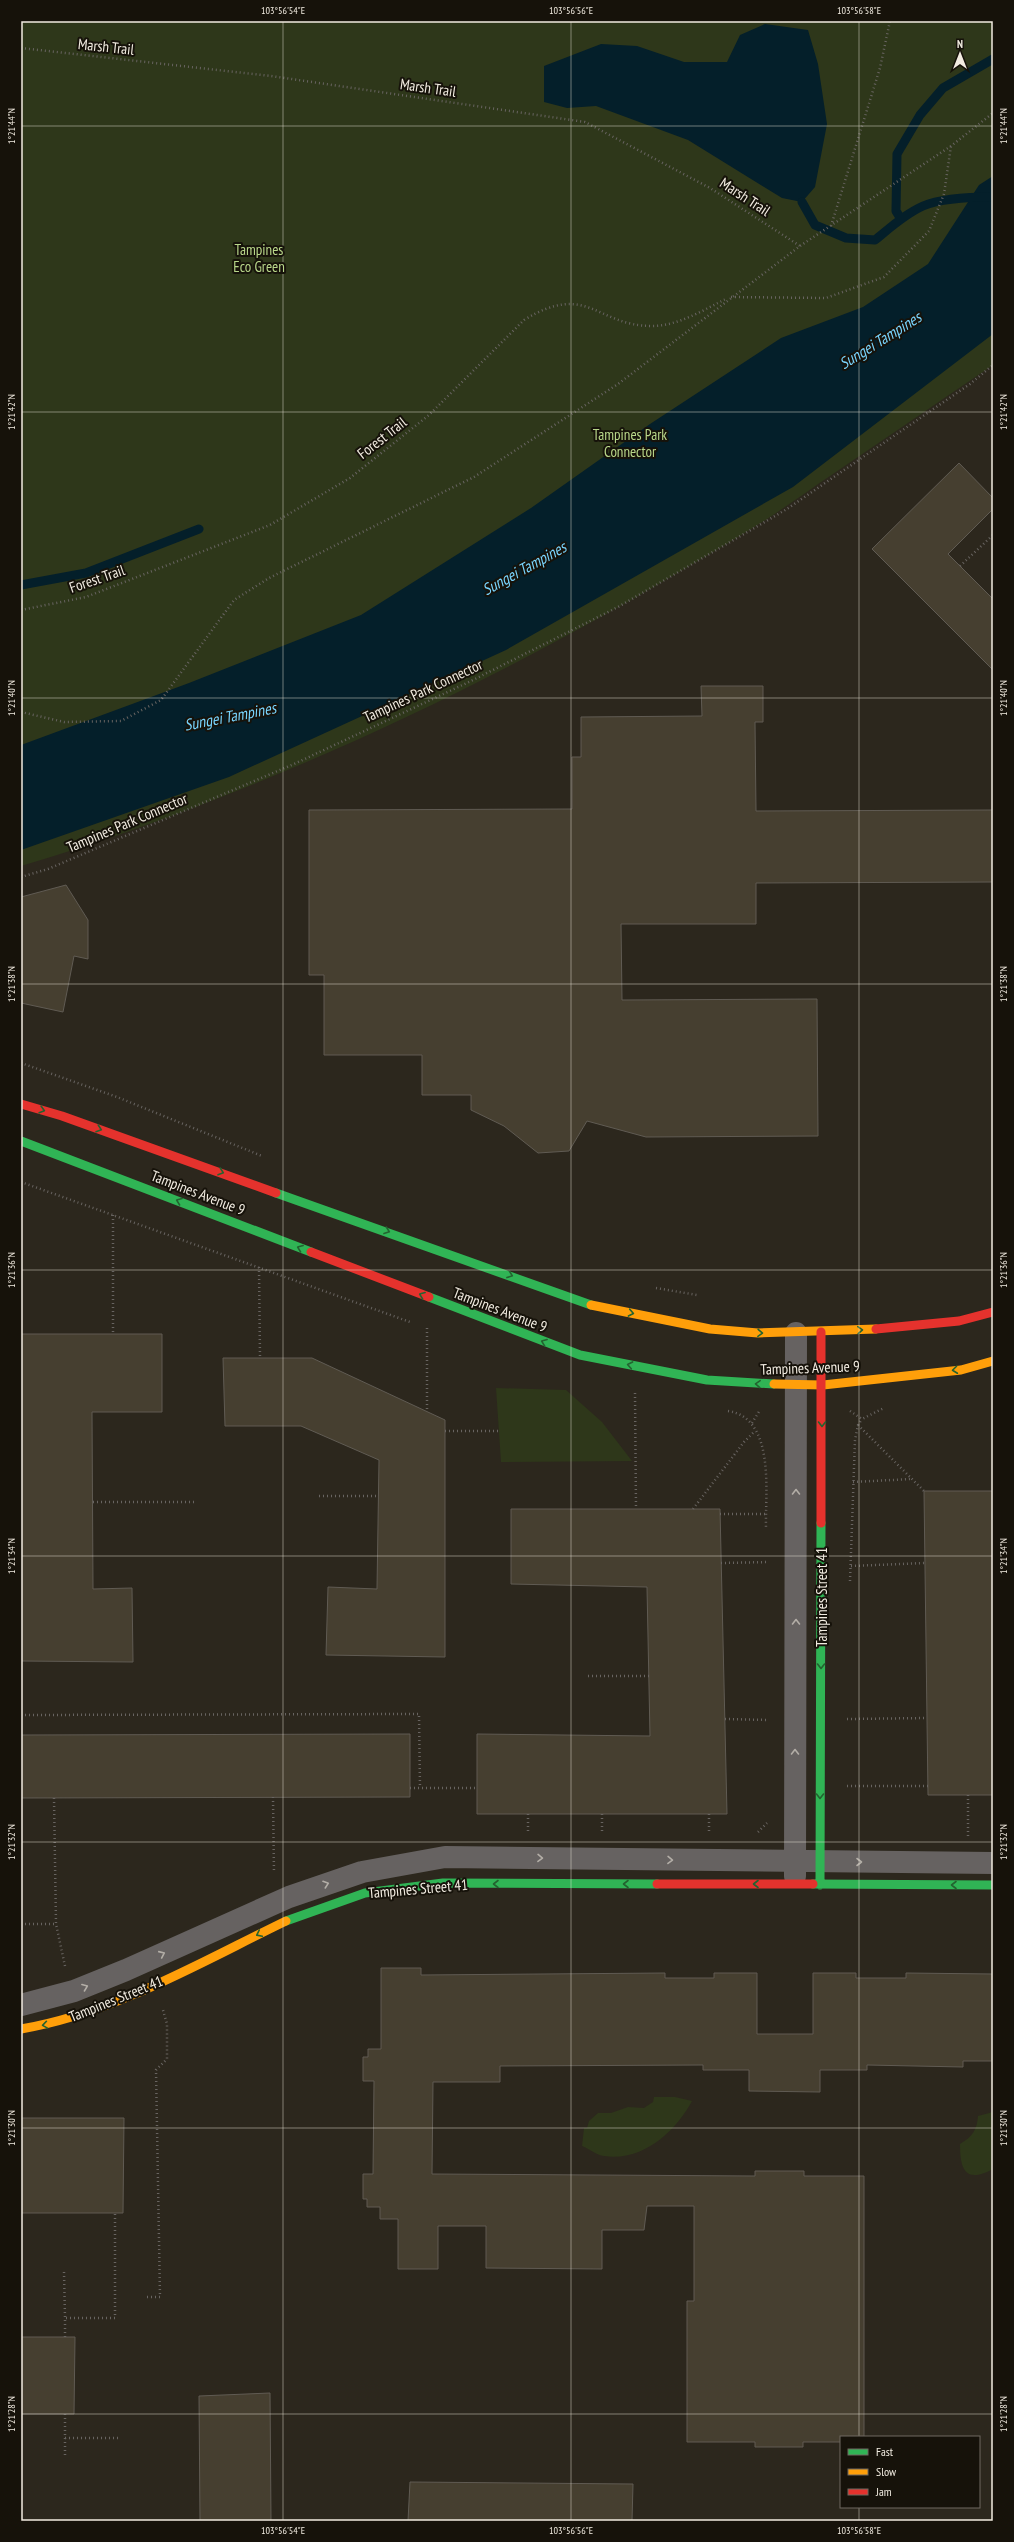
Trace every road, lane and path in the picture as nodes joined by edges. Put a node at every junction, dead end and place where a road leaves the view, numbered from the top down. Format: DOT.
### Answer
graph roads {
  1 [pos="890,21"];
  2 [pos="21,48"];
  3 [pos="993,113"];
  4 [pos="951,146"];
  5 [pos="831,226"];
  6 [pos="800,246"];
  7 [pos="731,297"];
  8 [pos="993,365"];
  9 [pos="993,535"];
  10 [pos="960,566"];
  11 [pos="21,610"];
  12 [pos="21,712"];
  13 [pos="21,877"];
  14 [pos="21,1063"];
  15 [pos="21,1104"];
  16 [pos="21,1141"];
  17 [pos="263,1157"];
  18 [pos="113,1215"];
  19 [pos="260,1267"];
  20 [pos="652,1288"];
  21 [pos="697,1295"];
  22 [pos="993,1312"];
  23 [pos="427,1328"];
  24 [pos="822,1332"];
  25 [pos="796,1333"];
  26 [pos="113,1334"];
  27 [pos="260,1358"];
  28 [pos="993,1361"];
  29 [pos="797,1385"];
  30 [pos="822,1385"];
  31 [pos="635,1392"];
  32 [pos="427,1412"];
  33 [pos="752,1423"];
  34 [pos="858,1425"];
  35 [pos="445,1431"];
  36 [pos="499,1431"];
  37 [pos="755,1431"];
  38 [pos="911,1479"];
  39 [pos="853,1482"];
  40 [pos="924,1491"];
  41 [pos="319,1496"];
  42 [pos="378,1496"];
  43 [pos="93,1502"];
  44 [pos="195,1502"];
  45 [pos="636,1509"];
  46 [pos="693,1509"];
  47 [pos="720,1514"];
  48 [pos="766,1514"];
  49 [pos="766,1530"];
  50 [pos="767,1554"];
  51 [pos="768,1562"];
  52 [pos="721,1563"];
  53 [pos="925,1563"];
  54 [pos="850,1566"];
  55 [pos="768,1570"];
  56 [pos="588,1676"];
  57 [pos="649,1676"];
  58 [pos="770,1712"];
  59 [pos="21,1715"];
  60 [pos="927,1718"];
  61 [pos="725,1719"];
  62 [pos="821,1719"];
  63 [pos="770,1720"];
  64 [pos="770,1727"];
  65 [pos="820,1786"];
  66 [pos="928,1786"];
  67 [pos="410,1788"];
  68 [pos="420,1788"];
  69 [pos="477,1788"];
  70 [pos="968,1795"];
  71 [pos="274,1797"];
  72 [pos="54,1798"];
  73 [pos="528,1814"];
  74 [pos="602,1814"];
  75 [pos="709,1814"];
  76 [pos="772,1819"];
  77 [pos="754,1836"];
  78 [pos="528,1838"];
  79 [pos="602,1839"];
  80 [pos="710,1840"];
  81 [pos="795,1861"];
  82 [pos="820,1862"];
  83 [pos="968,1863"];
  84 [pos="993,1863"];
  85 [pos="274,1878"];
  86 [pos="795,1884"];
  87 [pos="820,1884"];
  88 [pos="993,1885"];
  89 [pos="292,1907"];
  90 [pos="21,1924"];
  91 [pos="56,1924"];
  92 [pos="72,1962"];
  93 [pos="65,1965"];
  94 [pos="58,1968"];
  95 [pos="74,1991"];
  96 [pos="21,2005"];
  97 [pos="161,2006"];
  98 [pos="21,2029"];
  99 [pos="115,2213"];
  100 [pos="64,2272"];
  101 [pos="147,2297"];
  102 [pos="65,2318"];
  103 [pos="65,2337"];
  104 [pos="65,2414"];
  105 [pos="65,2438"];
  106 [pos="121,2438"];
  107 [pos="65,2457"];
  1 -- 5 [label="path"];
  2 -- 6 [label="path, Marsh Trail"];
  3 -- 4 [label="path"];
  4 -- 5 [label="path"];
  4 -- 7 [label="path"];
  5 -- 6 [label="path"];
  6 -- 7 [label="path"];
  7 -- 11 [label="path, Forest Trail"];
  7 -- 12 [label="path"];
  8 -- 13 [label="path, Tampines Park Connector"];
  9 -- 10 [label="path"];
  14 -- 17 [label="path"];
  15 -- 25 [label="main road, Tampines Avenue 9, one-way"];
  29 -- 16 [label="main road, Tampines Avenue 9, one-way"];
  18 -- 26 [label="path"];
  19 -- 27 [label="path"];
  20 -- 21 [label="path"];
  24 -- 22 [label="main road, Tampines Avenue 9, one-way"];
  23 -- 32 [label="path"];
  24 -- 25 [label="main road, Tampines Avenue 9"];
  24 -- 30 [label="main road, Tampines Street 41"];
  25 -- 29 [label="street, Tampines Street 41"];
  28 -- 30 [label="main road, Tampines Avenue 9, one-way"];
  29 -- 30 [label="main road, Tampines Avenue 9"];
  81 -- 29 [label="street, Tampines Street 41, one-way"];
  30 -- 62 [label="main road, Tampines Street 41, one-way"];
  31 -- 45 [label="path"];
  33 -- 37 [label="path"];
  34 -- 38 [label="path"];
  35 -- 36 [label="path"];
  37 -- 46 [label="path"];
  37 -- 48 [label="path"];
  38 -- 39 [label="path"];
  38 -- 40 [label="path"];
  41 -- 42 [label="path"];
  43 -- 44 [label="path"];
  47 -- 48 [label="path"];
  48 -- 49 [label="path"];
  50 -- 51 [label="path"];
  51 -- 52 [label="path"];
  51 -- 55 [label="path"];
  53 -- 54 [label="path"];
  56 -- 57 [label="path"];
  58 -- 63 [label="path"];
  59 -- 68 [label="path"];
  60 -- 62 [label="path"];
  61 -- 63 [label="path"];
  62 -- 65 [label="main road, Tampines Street 41"];
  63 -- 64 [label="path"];
  65 -- 66 [label="path"];
  65 -- 82 [label="main road, Tampines Street 41, one-way"];
  67 -- 68 [label="path"];
  68 -- 69 [label="path"];
  70 -- 83 [label="path"];
  71 -- 85 [label="path"];
  72 -- 91 [label="path"];
  73 -- 78 [label="path"];
  74 -- 79 [label="path"];
  75 -- 80 [label="path"];
  76 -- 77 [label="path"];
  81 -- 82 [label="street, Tampines Street 41"];
  81 -- 86 [label="street, Tampines Street 41"];
  89 -- 81 [label="street, Tampines Street 41, one-way"];
  82 -- 83 [label="street, Tampines Street 41, one-way"];
  82 -- 87 [label="main road, Tampines Street 41"];
  83 -- 84 [label="street, Tampines Street 41"];
  86 -- 87 [label="main road, Tampines Street 41"];
  86 -- 89 [label="main road, Tampines Street 41, one-way"];
  88 -- 87 [label="main road, Tampines Street 41, one-way"];
  95 -- 89 [label="street, Tampines Street 41, one-way"];
  89 -- 98 [label="main road, Tampines Street 41, one-way"];
  90 -- 91 [label="path"];
  91 -- 93 [label="path"];
  92 -- 93 [label="path"];
  93 -- 94 [label="path"];
  93 -- 95 [label="path"];
  95 -- 96 [label="street, Tampines Street 41"];
  97 -- 101 [label="path"];
  99 -- 102 [label="path"];
  100 -- 102 [label="path"];
  102 -- 103 [label="path"];
  104 -- 105 [label="path"];
  105 -- 106 [label="path"];
  105 -- 107 [label="path"];
}
